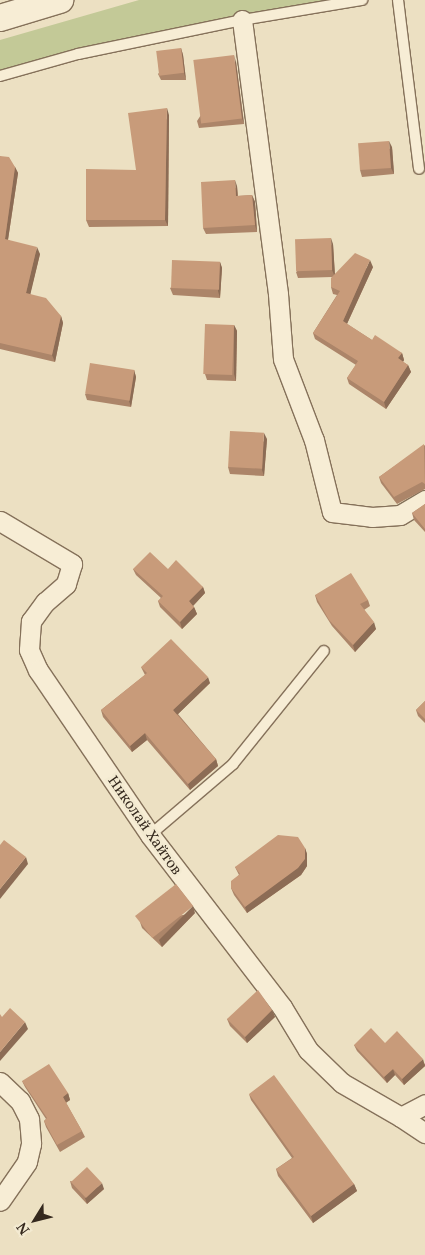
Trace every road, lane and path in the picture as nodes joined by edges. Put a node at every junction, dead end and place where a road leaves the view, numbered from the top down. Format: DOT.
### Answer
graph roads {
  1 [pos="32,0"];
  2 [pos="60,0"];
  3 [pos="362,0"];
  4 [pos="398,0"];
  5 [pos="4,16"];
  6 [pos="242,20"];
  7 [pos="0,76"];
  8 [pos="419,170"];
  9 [pos="425,500"];
  10 [pos="0,521"];
  11 [pos="324,651"];
  12 [pos="150,835"];
  13 [pos="0,1082"];
  14 [pos="425,1104"];
  15 [pos="401,1117"];
  16 [pos="425,1133"];
  17 [pos="0,1201"];
  1 -- 5 [label="main road"];
  2 -- 5 [label="main road"];
  3 -- 6 [label="lane"];
  4 -- 8 [label="lane"];
  6 -- 7 [label="lane"];
  6 -- 9 [label="street"];
  10 -- 12 [label="street, Николай Хайтов"];
  11 -- 12 [label="lane"];
  12 -- 15 [label="street, Николай Хайтов"];
  13 -- 17 [label="street"];
  14 -- 15 [label="street"];
  15 -- 16 [label="street, Николай Хайтов"];
}
